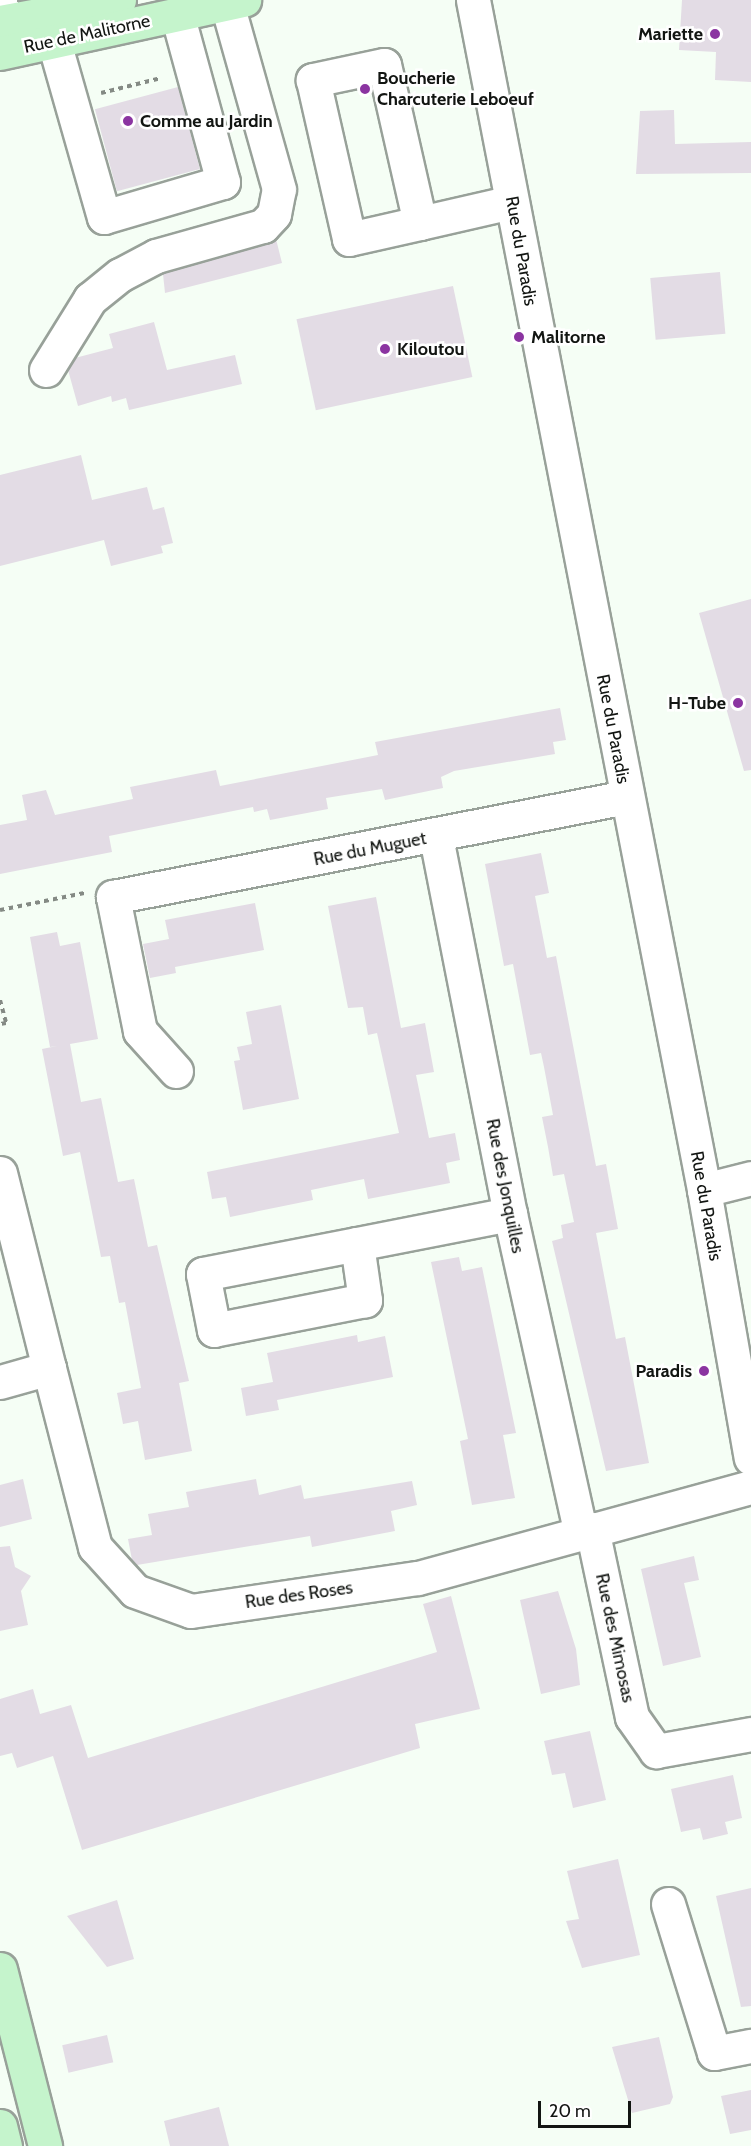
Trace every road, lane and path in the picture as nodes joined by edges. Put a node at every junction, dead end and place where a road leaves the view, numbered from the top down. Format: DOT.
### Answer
graph roads {
  1 [pos="118,0"];
  2 [pos="473,0"];
  3 [pos="236,2"];
  4 [pos="2,14"];
  5 [pos="177,14"];
  6 [pos="54,42"];
  7 [pos="0,53"];
  8 [pos="192,70"];
  9 [pos="71,101"];
  10 [pos="513,202"];
  11 [pos="420,223"];
  12 [pos="46,370"];
  13 [pos="626,798"];
  14 [pos="436,837"];
  15 [pos="113,897"];
  16 [pos="0,910"];
  17 [pos="0,1000"];
  18 [pos="0,1024"];
  19 [pos="176,1071"];
  20 [pos="0,1173"];
  21 [pos="751,1178"];
  22 [pos="704,1190"];
  23 [pos="510,1214"];
  24 [pos="357,1244"];
  25 [pos="50,1368"];
  26 [pos="0,1382"];
  27 [pos="751,1458"];
  28 [pos="751,1487"];
  29 [pos="586,1531"];
  30 [pos="751,1734"];
  31 [pos="668,1904"];
  32 [pos="0,1969"];
  33 [pos="751,2046"];
  34 [pos="0,2126"];
  35 [pos="5,2146"];
  36 [pos="45,2146"];
  1 -- 4 [label="main road, Rue de Malitorne"];
  2 -- 10 [label="street, Rue du Paradis"];
  3 -- 5 [label="main road, Rue de Malitorne"];
  3 -- 12 [label="street"];
  5 -- 6 [label="main road, Rue de Malitorne"];
  5 -- 8 [label="street"];
  6 -- 7 [label="main road, Rue de Malitorne"];
  6 -- 9 [label="street"];
  8 -- 9 [label="path"];
  8 -- 9 [label="street"];
  10 -- 11 [label="street"];
  10 -- 13 [label="street, Rue du Paradis"];
  11 -- 11 [label="street"];
  13 -- 14 [label="street, Rue du Muguet"];
  13 -- 22 [label="street, Rue du Paradis"];
  14 -- 15 [label="street, Rue du Muguet"];
  14 -- 23 [label="street, Rue des Jonquilles"];
  15 -- 16 [label="path"];
  15 -- 19 [label="street"];
  17 -- 18 [label="path"];
  20 -- 25 [label="street, Rue des Roses"];
  21 -- 22 [label="street"];
  22 -- 27 [label="street, Rue du Paradis"];
  23 -- 24 [label="street"];
  23 -- 29 [label="street, Rue des Jonquilles"];
  24 -- 24 [label="street"];
  25 -- 26 [label="street"];
  25 -- 29 [label="street, Rue des Roses"];
  28 -- 29 [label="street, Rue des Roses"];
  29 -- 30 [label="street, Rue des Mimosas"];
  31 -- 33 [label="street"];
  32 -- 36 [label="main road"];
  34 -- 35 [label="main road"];
}
